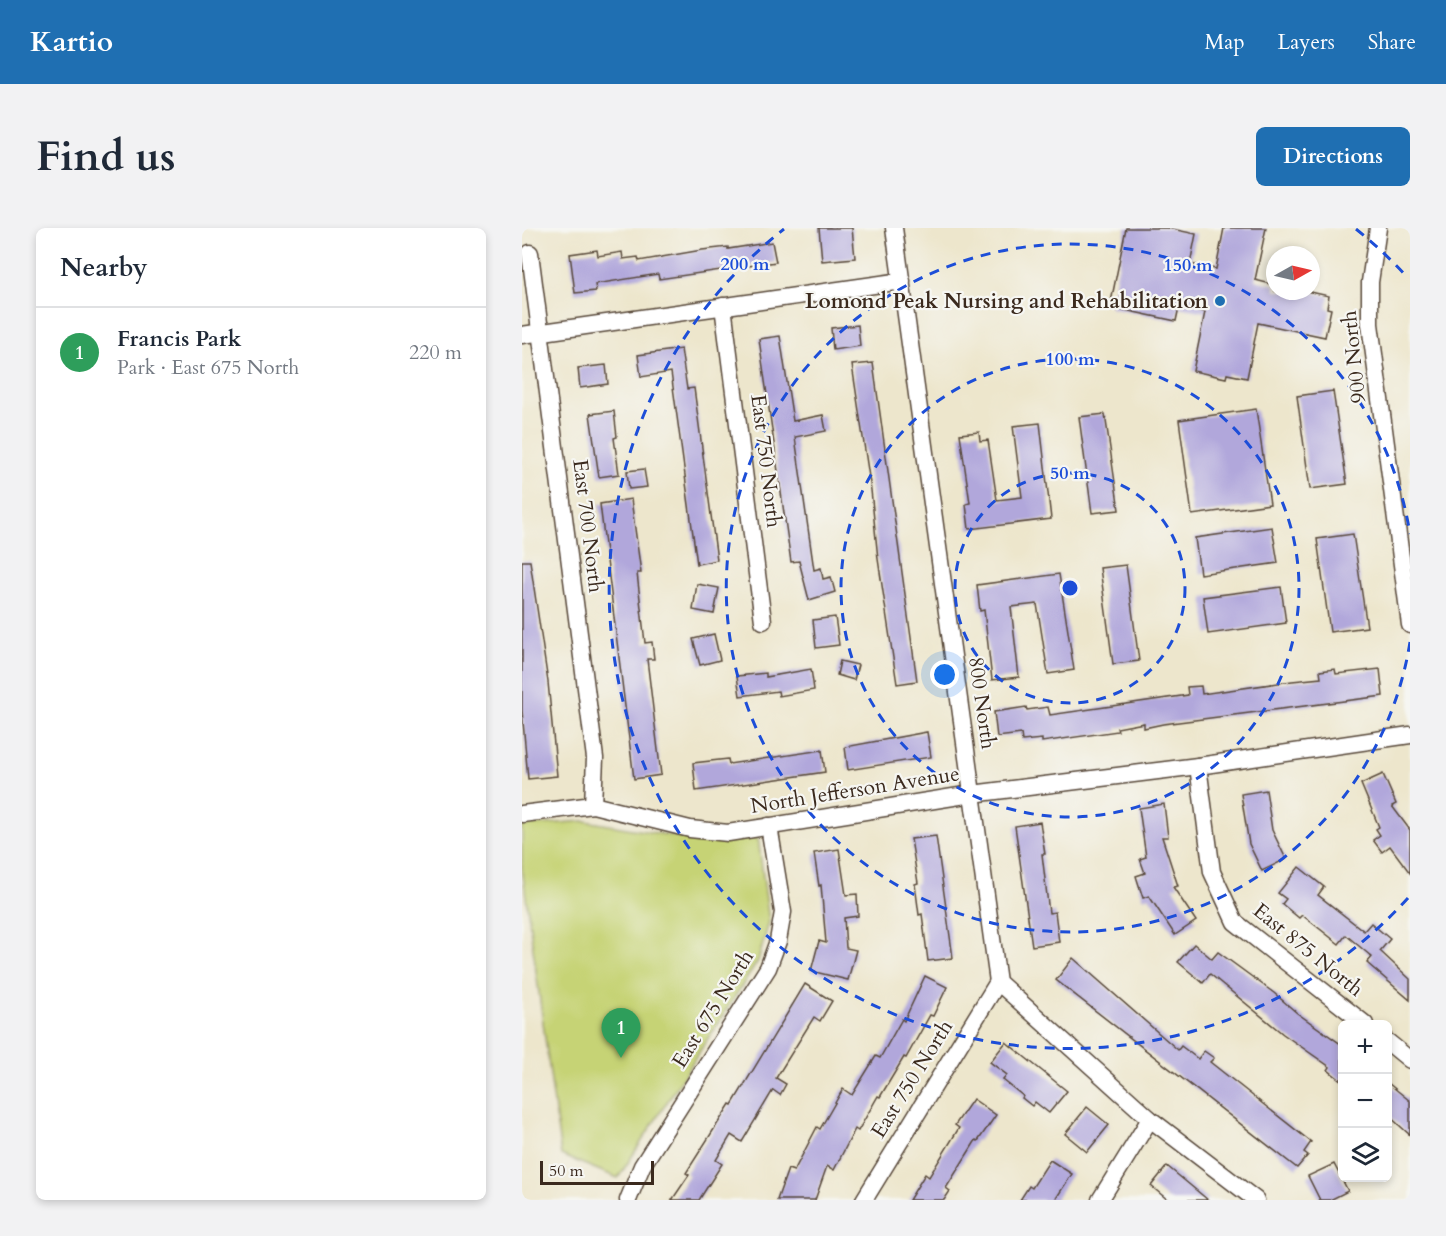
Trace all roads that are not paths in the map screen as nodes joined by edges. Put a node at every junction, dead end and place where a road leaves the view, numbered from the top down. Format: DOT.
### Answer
graph roads {
  1 [pos="894,228"];
  2 [pos="1378,228"];
  3 [pos="530,253"];
  4 [pos="902,281"];
  5 [pos="723,306"];
  6 [pos="540,332"];
  7 [pos="522,335"];
  8 [pos="1403,506"];
  9 [pos="763,621"];
  10 [pos="1410,625"];
  11 [pos="1410,735"];
  12 [pos="1198,766"];
  13 [pos="972,795"];
  14 [pos="593,805"];
  15 [pos="522,814"];
  16 [pos="769,826"];
  17 [pos="998,982"];
  18 [pos="1360,1020"];
  19 [pos="1392,1045"];
  20 [pos="1410,1060"];
  21 [pos="1150,1119"];
  22 [pos="628,1200"];
  23 [pos="864,1200"];
  24 [pos="1100,1200"];
  25 [pos="1256,1200"];
  1 -- 4 [label="street, 800 North"];
  2 -- 8 [label="street, 900 North"];
  3 -- 6 [label="street, East 700 North"];
  4 -- 5 [label="street"];
  4 -- 13 [label="street, 800 North"];
  5 -- 6 [label="street"];
  5 -- 9 [label="street, East 750 North"];
  6 -- 7 [label="street"];
  6 -- 14 [label="street, East 700 North"];
  8 -- 10 [label="street, 900 North"];
  11 -- 12 [label="street, North Jefferson Avenue"];
  12 -- 13 [label="street, North Jefferson Avenue"];
  12 -- 18 [label="street, East 875 North"];
  13 -- 16 [label="street, North Jefferson Avenue"];
  13 -- 17 [label="street, 800 North"];
  14 -- 15 [label="street, North Jefferson Avenue"];
  14 -- 16 [label="street, North Jefferson Avenue"];
  16 -- 22 [label="street, East 675 North"];
  17 -- 21 [label="street"];
  17 -- 23 [label="street, East 750 North"];
  19 -- 20 [label="street"];
  21 -- 24 [label="street"];
  21 -- 25 [label="street"];
}
